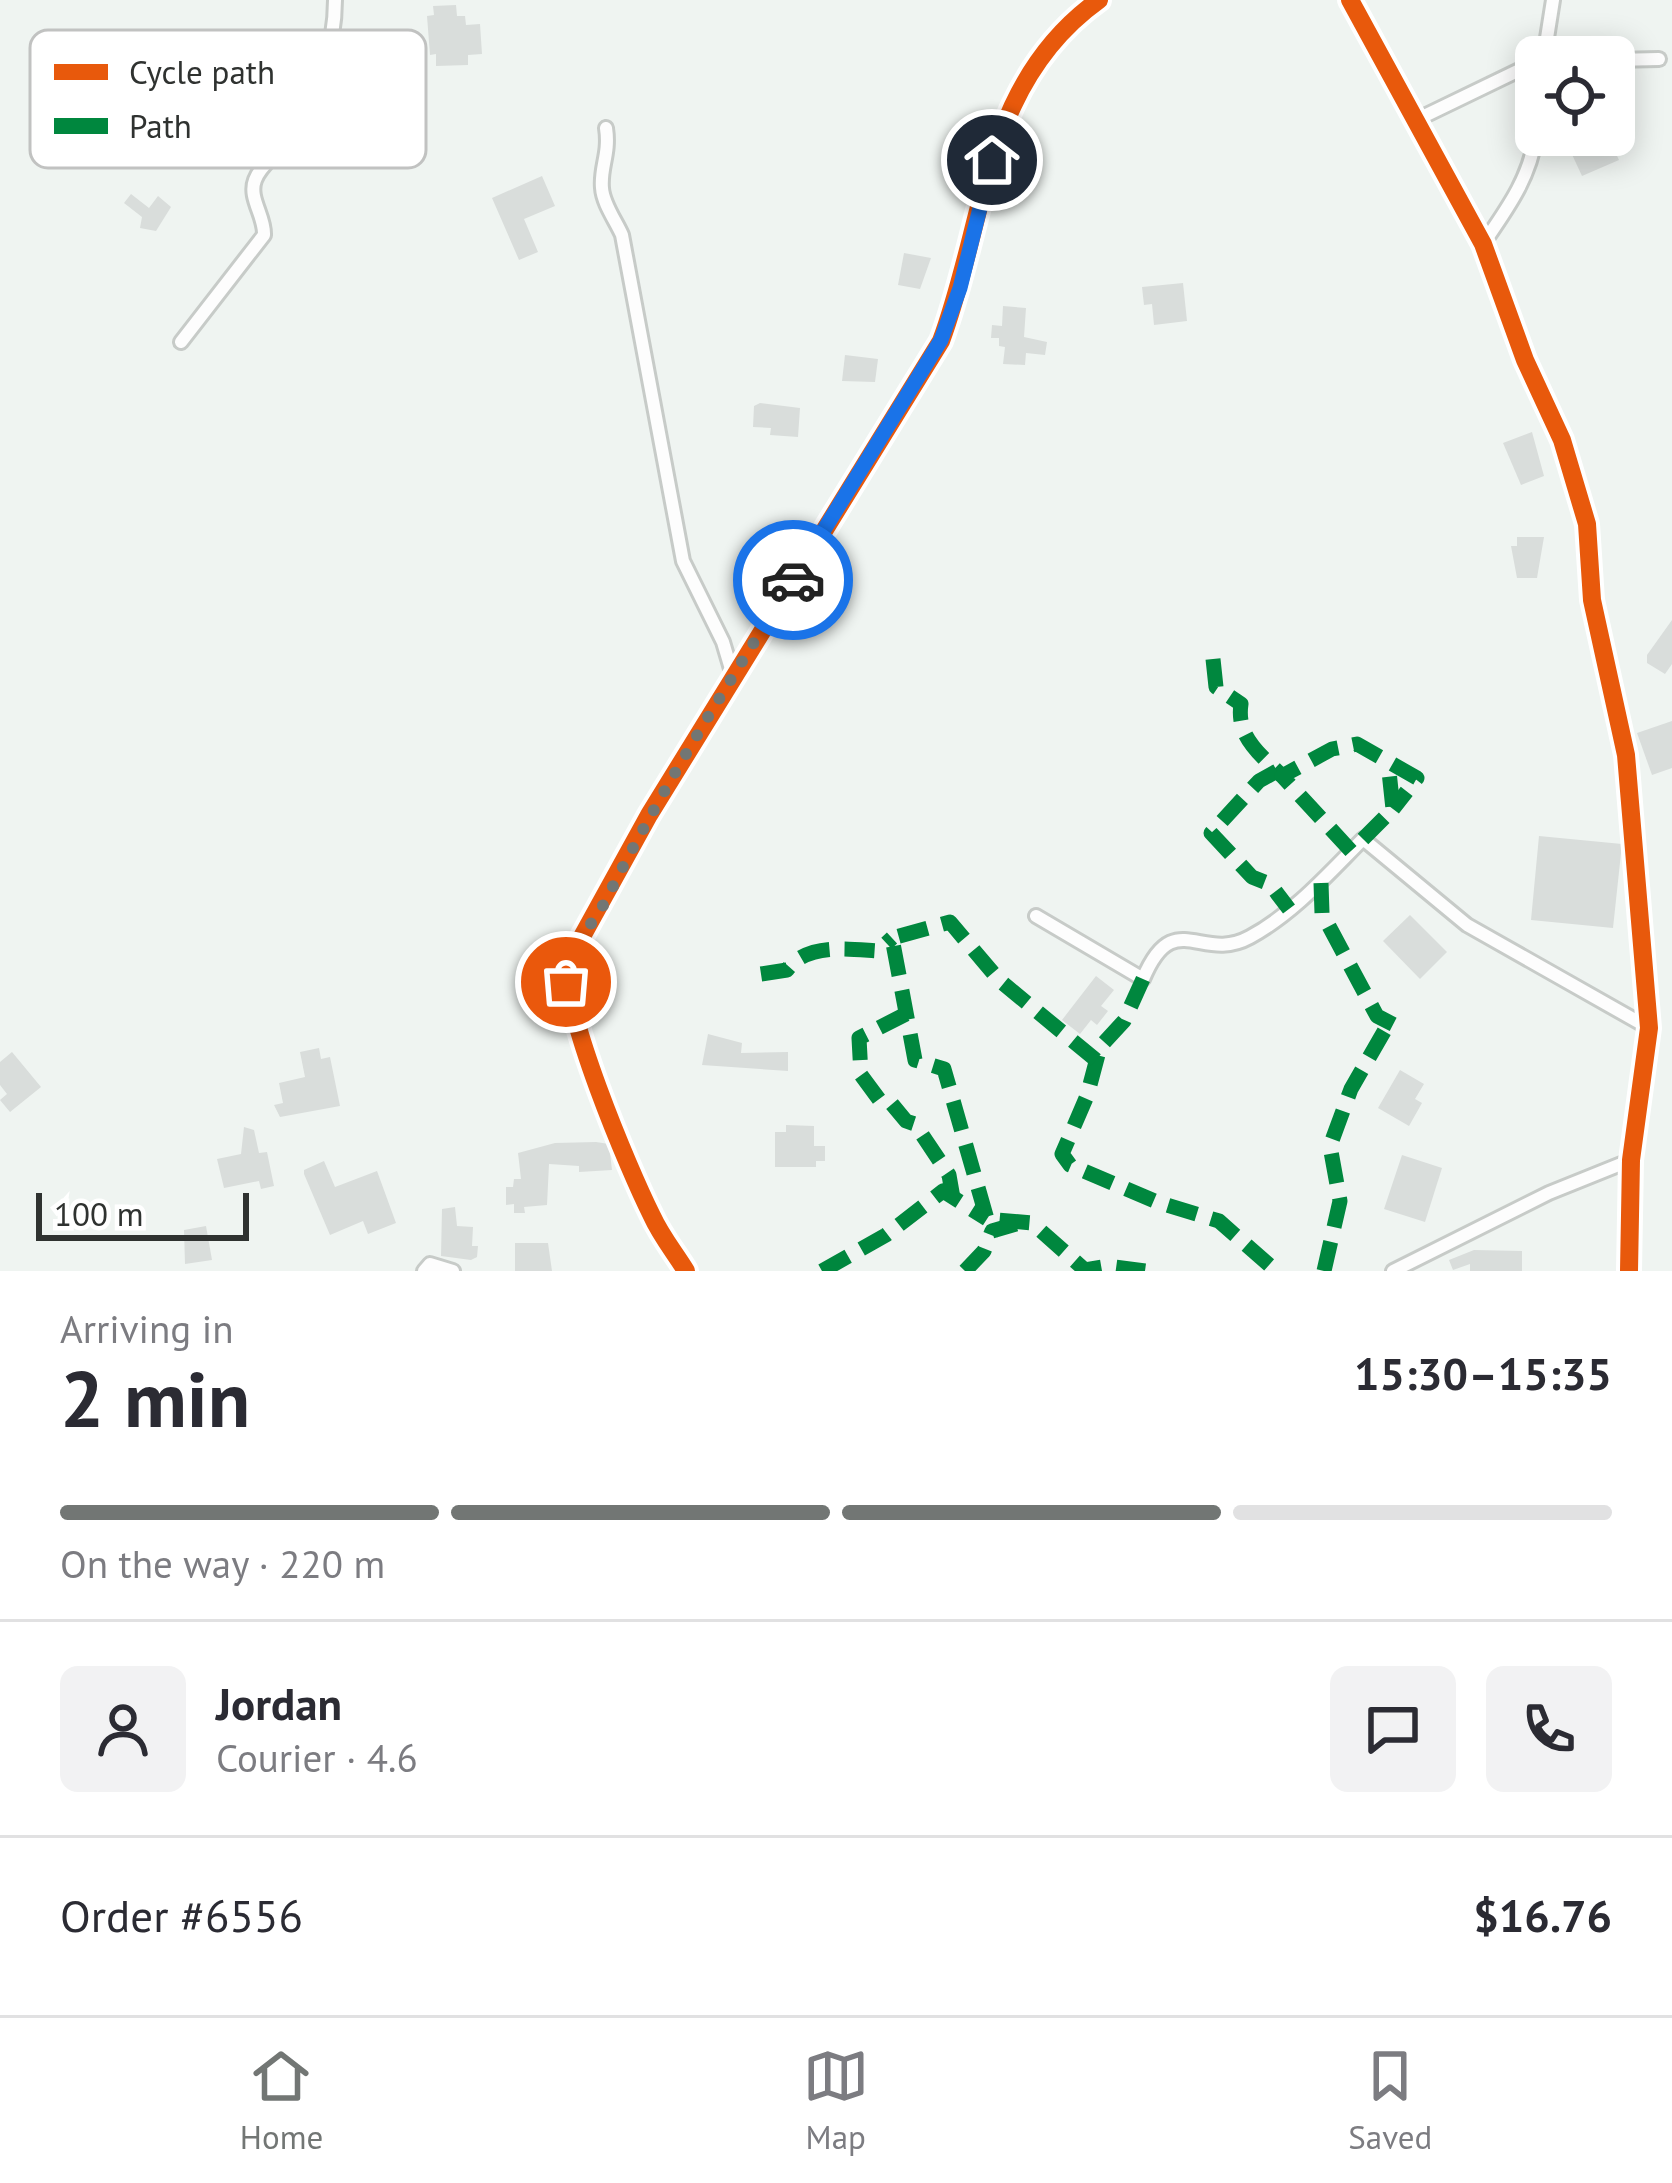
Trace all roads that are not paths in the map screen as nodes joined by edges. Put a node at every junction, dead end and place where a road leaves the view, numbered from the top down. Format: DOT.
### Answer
graph roads {
  1 [pos="335,0"];
  2 [pos="1100,0"];
  3 [pos="1350,0"];
  4 [pos="1553,0"];
  5 [pos="331,30"];
  6 [pos="1547,36"];
  7 [pos="1659,59"];
  8 [pos="1635,60"];
  9 [pos="1515,72"];
  10 [pos="1416,120"];
  11 [pos="606,128"];
  12 [pos="1530,156"];
  13 [pos="265,168"];
  14 [pos="1483,244"];
  15 [pos="181,342"];
  16 [pos="734,679"];
  17 [pos="1036,916"];
  18 [pos="1649,1028"];
  19 [pos="1631,1160"];
  20 [pos="424,1271"];
  21 [pos="453,1271"];
  22 [pos="686,1271"];
  23 [pos="1393,1271"];
  24 [pos="1629,1271"];
  1 -- 5 [label="street"];
  2 -- 16 [label="street"];
  3 -- 10 [label="street"];
  4 -- 6 [label="street"];
  7 -- 8 [label="street"];
  9 -- 10 [label="street"];
  10 -- 14 [label="street"];
  11 -- 16 [label="street"];
  12 -- 14 [label="street"];
  13 -- 15 [label="street"];
  14 -- 18 [label="street"];
  16 -- 22 [label="street"];
  17 -- 18 [label="street"];
  18 -- 19 [label="street"];
  19 -- 23 [label="street"];
  19 -- 24 [label="street"];
  20 -- 21 [label="street"];
}
